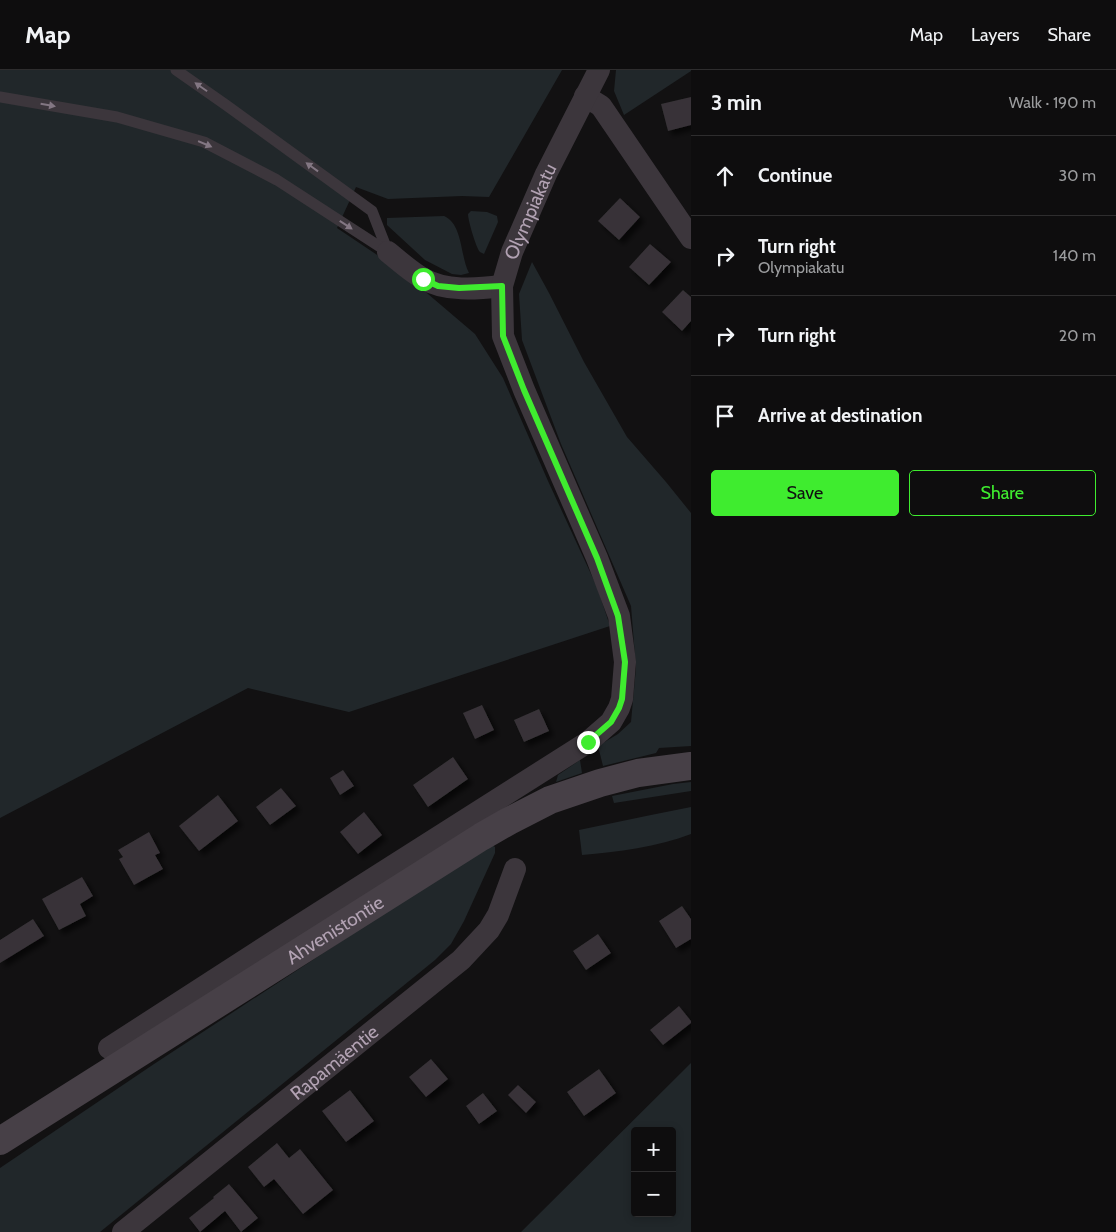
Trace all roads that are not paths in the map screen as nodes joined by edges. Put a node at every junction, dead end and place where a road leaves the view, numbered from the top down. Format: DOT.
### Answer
graph roads {
  1 [pos="176,70"];
  2 [pos="599,70"];
  3 [pos="585,96"];
  4 [pos="0,97"];
  5 [pos="691,238"];
  6 [pos="388,252"];
  7 [pos="502,286"];
  8 [pos="691,766"];
  9 [pos="514,869"];
  10 [pos="109,1048"];
  11 [pos="0,1140"];
  12 [pos="123,1232"];
  6 -- 1 [label="lane, one-way"];
  2 -- 3 [label="street, Olympiakatu"];
  3 -- 5 [label="street"];
  3 -- 7 [label="street, Olympiakatu"];
  4 -- 6 [label="lane, one-way"];
  6 -- 7 [label="street"];
  7 -- 10 [label="street, Olympiakatu"];
  8 -- 11 [label="main road, Ahvenistontie"];
  9 -- 12 [label="street, Rapamäentie"];
}
